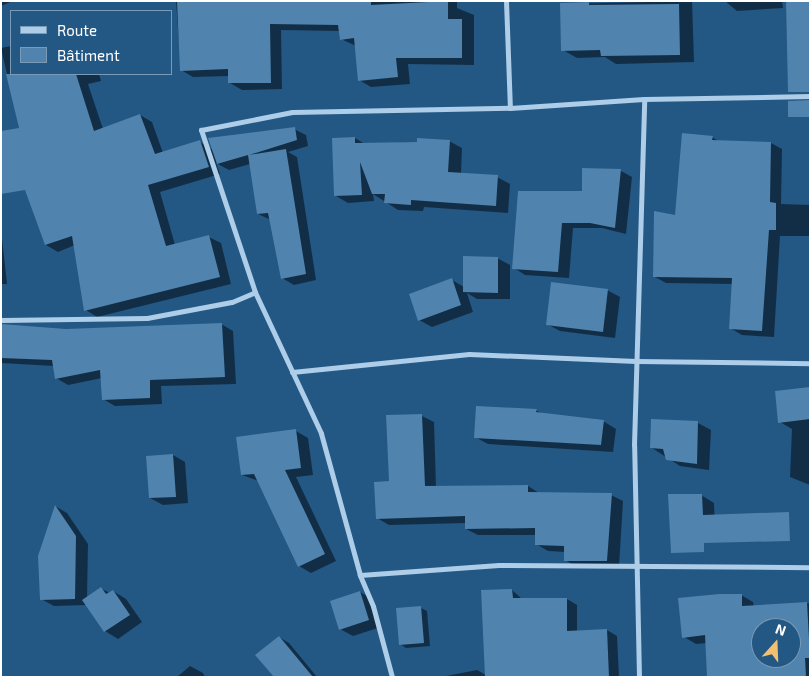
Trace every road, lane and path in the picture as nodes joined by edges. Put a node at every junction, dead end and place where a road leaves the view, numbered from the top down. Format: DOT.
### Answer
graph roads {
  1 [pos="506,1"];
  2 [pos="810,96"];
  3 [pos="644,99"];
  4 [pos="510,108"];
  5 [pos="255,292"];
  6 [pos="1,320"];
  7 [pos="636,361"];
  8 [pos="810,363"];
  9 [pos="292,372"];
  10 [pos="810,567"];
  11 [pos="636,568"];
  12 [pos="360,575"];
  13 [pos="392,677"];
  14 [pos="639,677"];
  1 -- 4 [label="street"];
  2 -- 3 [label="street"];
  3 -- 4 [label="street"];
  3 -- 7 [label="street"];
  4 -- 5 [label="street"];
  5 -- 6 [label="street"];
  5 -- 9 [label="street"];
  7 -- 8 [label="street"];
  7 -- 9 [label="street"];
  7 -- 11 [label="street"];
  9 -- 12 [label="street"];
  10 -- 11 [label="street"];
  11 -- 12 [label="street"];
  11 -- 14 [label="street"];
  12 -- 13 [label="street"];
}
